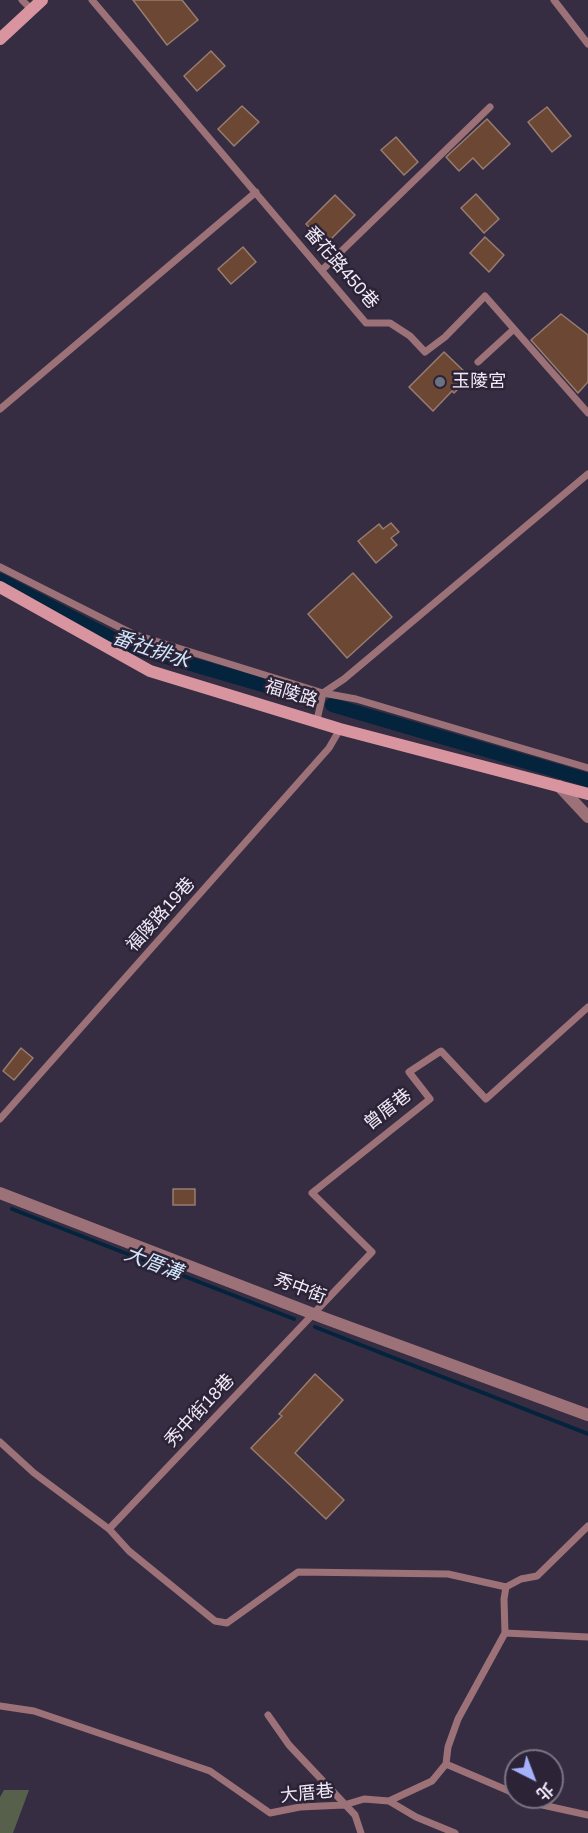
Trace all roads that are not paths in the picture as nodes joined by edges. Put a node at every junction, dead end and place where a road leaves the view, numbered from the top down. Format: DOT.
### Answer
graph roads {
  1 [pos="22,0"];
  2 [pos="42,0"];
  3 [pos="92,0"];
  4 [pos="554,0"];
  5 [pos="32,10"];
  6 [pos="0,39"];
  7 [pos="588,44"];
  8 [pos="490,107"];
  9 [pos="256,192"];
  10 [pos="322,270"];
  11 [pos="514,329"];
  12 [pos="478,362"];
  13 [pos="0,409"];
  14 [pos="588,413"];
  15 [pos="588,474"];
  16 [pos="0,567"];
  17 [pos="2,591"];
  18 [pos="323,693"];
  19 [pos="317,720"];
  20 [pos="340,729"];
  21 [pos="588,768"];
  22 [pos="559,786"];
  23 [pos="588,794"];
  24 [pos="588,818"];
  25 [pos="588,1007"];
  26 [pos="0,1119"];
  27 [pos="0,1193"];
  28 [pos="313,1314"];
  29 [pos="588,1415"];
  30 [pos="0,1443"];
  31 [pos="588,1526"];
  32 [pos="110,1529"];
  33 [pos="506,1587"];
  34 [pos="505,1633"];
  35 [pos="588,1637"];
  36 [pos="0,1706"];
  37 [pos="268,1714"];
  38 [pos="446,1764"];
  39 [pos="504,1789"];
  40 [pos="389,1801"];
  41 [pos="344,1805"];
  42 [pos="561,1809"];
  43 [pos="588,1815"];
  44 [pos="361,1833"];
  45 [pos="455,1833"];
  1 -- 5 [label="lane"];
  2 -- 5 [label="street"];
  3 -- 9 [label="lane, 番花路450巷"];
  4 -- 7 [label="lane"];
  5 -- 6 [label="street"];
  8 -- 10 [label="lane"];
  9 -- 10 [label="lane, 番花路450巷"];
  9 -- 13 [label="lane"];
  10 -- 11 [label="lane, 番花路450巷"];
  11 -- 12 [label="lane"];
  11 -- 14 [label="lane, 番花路450巷"];
  15 -- 18 [label="lane"];
  16 -- 18 [label="lane"];
  17 -- 19 [label="street, 福陵路"];
  18 -- 19 [label="lane"];
  18 -- 21 [label="lane"];
  19 -- 20 [label="street, 福陵路"];
  20 -- 22 [label="street, 福陵路"];
  20 -- 26 [label="lane, 福陵路19巷"];
  22 -- 23 [label="street, 福陵路"];
  22 -- 24 [label="street"];
  25 -- 28 [label="lane, 曾厝巷"];
  27 -- 28 [label="street, 秀中街"];
  28 -- 29 [label="street, 秀中街"];
  28 -- 32 [label="lane, 秀中街18巷"];
  30 -- 32 [label="lane"];
  31 -- 33 [label="lane"];
  32 -- 33 [label="lane"];
  33 -- 34 [label="lane"];
  34 -- 35 [label="lane"];
  34 -- 38 [label="lane"];
  36 -- 41 [label="lane, 大厝巷"];
  37 -- 41 [label="lane"];
  38 -- 39 [label="lane"];
  38 -- 40 [label="lane, 大厝巷"];
  40 -- 41 [label="lane, 大厝巷"];
  40 -- 45 [label="lane"];
  41 -- 44 [label="lane"];
  42 -- 43 [label="lane"];
}
